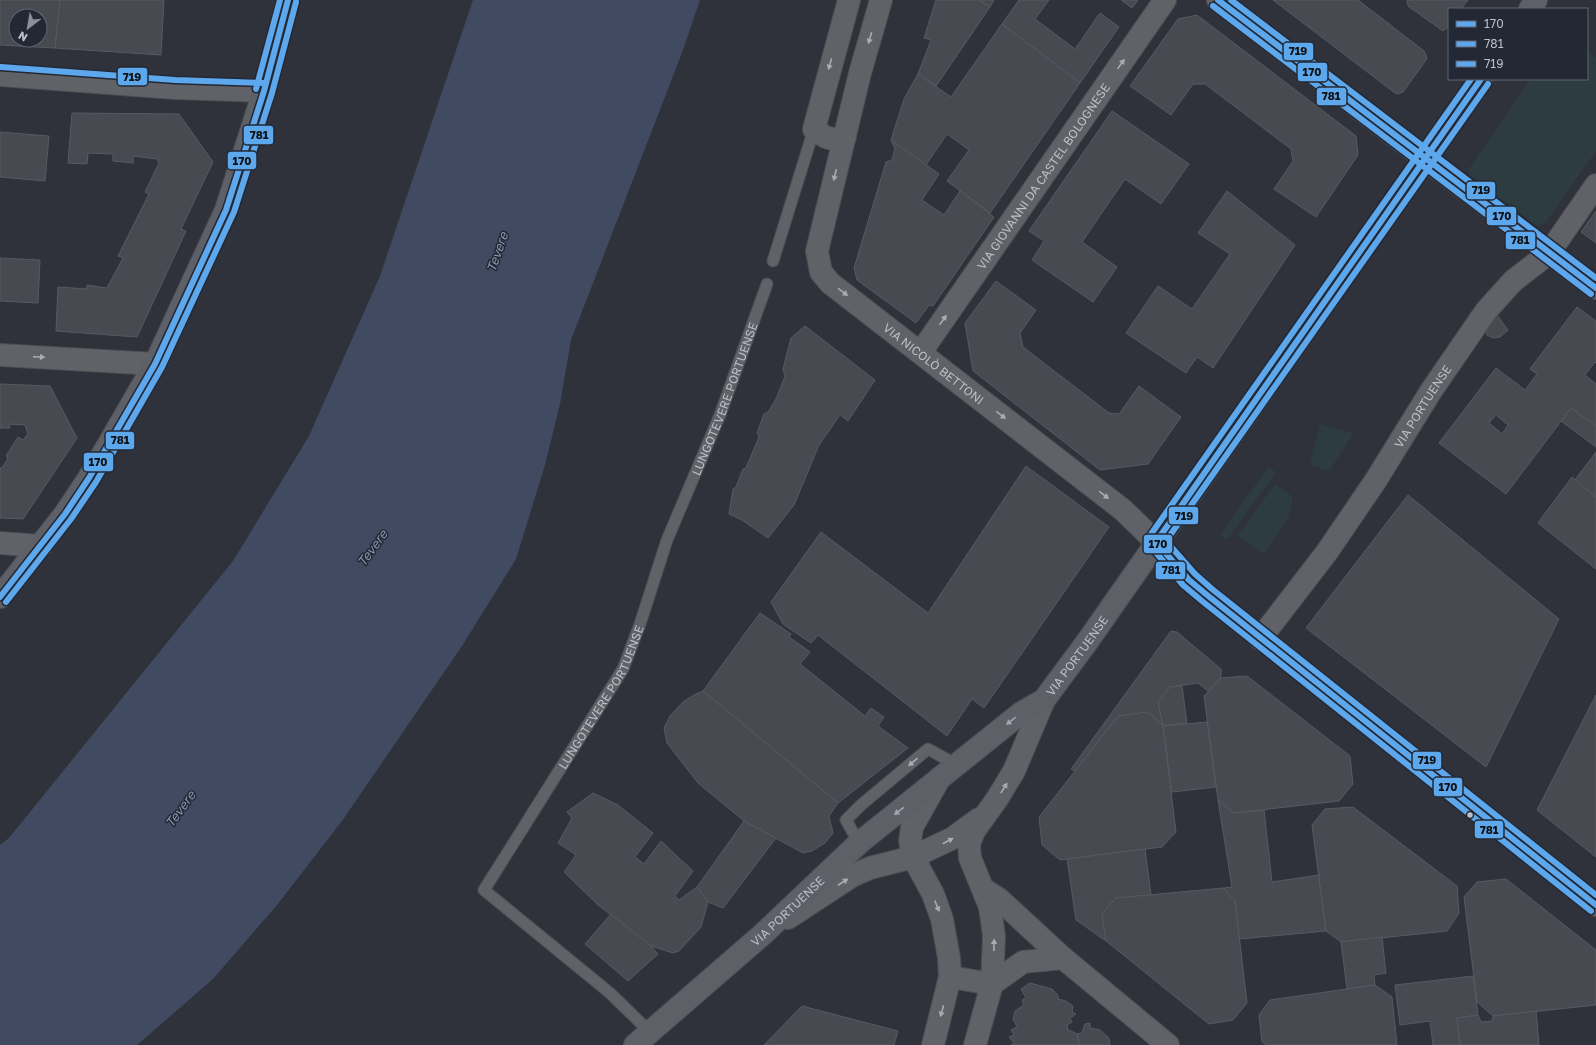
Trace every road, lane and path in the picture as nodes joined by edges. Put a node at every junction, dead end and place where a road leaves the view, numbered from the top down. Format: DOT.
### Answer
graph roads {
  1 [pos="288,0"];
  2 [pos="849,0"];
  3 [pos="880,0"];
  4 [pos="1165,0"];
  5 [pos="1218,0"];
  6 [pos="0,75"];
  7 [pos="1481,80"];
  8 [pos="264,91"];
  9 [pos="814,129"];
  10 [pos="844,137"];
  11 [pos="1425,159"];
  12 [pos="1596,186"];
  13 [pos="1549,253"];
  14 [pos="773,261"];
  15 [pos="767,284"];
  16 [pos="1596,288"];
  17 [pos="920,352"];
  18 [pos="0,355"];
  19 [pos="155,364"];
  20 [pos="1156,542"];
  21 [pos="0,543"];
  22 [pos="41,546"];
  23 [pos="0,597"];
  24 [pos="1260,639"];
  25 [pos="1044,700"];
  26 [pos="957,764"];
  27 [pos="940,778"];
  28 [pos="986,814"];
  29 [pos="859,843"];
  30 [pos="913,857"];
  31 [pos="983,888"];
  32 [pos="1596,905"];
  33 [pos="763,934"];
  34 [pos="1063,958"];
  35 [pos="950,977"];
  36 [pos="992,984"];
  37 [pos="643,1039"];
  38 [pos="933,1045"];
  39 [pos="975,1045"];
  40 [pos="1168,1045"];
  1 -- 8 [label="main road"];
  2 -- 9 [label="street, one-way"];
  3 -- 10 [label="street, one-way"];
  17 -- 4 [label="street, VIA GIOVANNI DA CASTEL BOLOGNESE, one-way"];
  5 -- 11 [label="street"];
  6 -- 8 [label="street"];
  7 -- 11 [label="main road, VIA PORTUENSE"];
  8 -- 19 [label="main road"];
  9 -- 10 [label="street"];
  9 -- 14 [label="lane"];
  10 -- 17 [label="street, VIA NICOLÒ BETTONI, one-way"];
  11 -- 13 [label="street"];
  11 -- 20 [label="main road, VIA PORTUENSE"];
  12 -- 13 [label="street, VIA PORTUENSE"];
  13 -- 16 [label="street"];
  13 -- 24 [label="street, VIA PORTUENSE"];
  15 -- 37 [label="lane, LUNGOTEVERE PORTUENSE"];
  17 -- 20 [label="street, VIA NICOLÒ BETTONI, one-way"];
  18 -- 19 [label="street, one-way"];
  19 -- 22 [label="main road"];
  20 -- 24 [label="street, VIA NICOLÒ BETTONI"];
  20 -- 25 [label="main road, VIA PORTUENSE"];
  21 -- 22 [label="street"];
  22 -- 23 [label="main road"];
  24 -- 32 [label="street, VIA NICOLÒ BETTONI"];
  25 -- 26 [label="main road, VIA PORTUENSE, one-way"];
  28 -- 25 [label="street, one-way"];
  26 -- 27 [label="main road, VIA PORTUENSE"];
  26 -- 29 [label="lane, one-way"];
  27 -- 29 [label="main road, VIA PORTUENSE, one-way"];
  27 -- 30 [label="street, VIA PORTUENSE"];
  30 -- 28 [label="street, one-way"];
  28 -- 31 [label="street"];
  29 -- 33 [label="main road, VIA PORTUENSE"];
  33 -- 30 [label="street, one-way"];
  30 -- 35 [label="street, one-way"];
  31 -- 34 [label="street"];
  36 -- 31 [label="street, one-way"];
  33 -- 37 [label="main road, VIA PORTUENSE"];
  34 -- 36 [label="street"];
  34 -- 40 [label="street"];
  35 -- 36 [label="street"];
  35 -- 38 [label="street, one-way"];
  36 -- 39 [label="street"];
}
